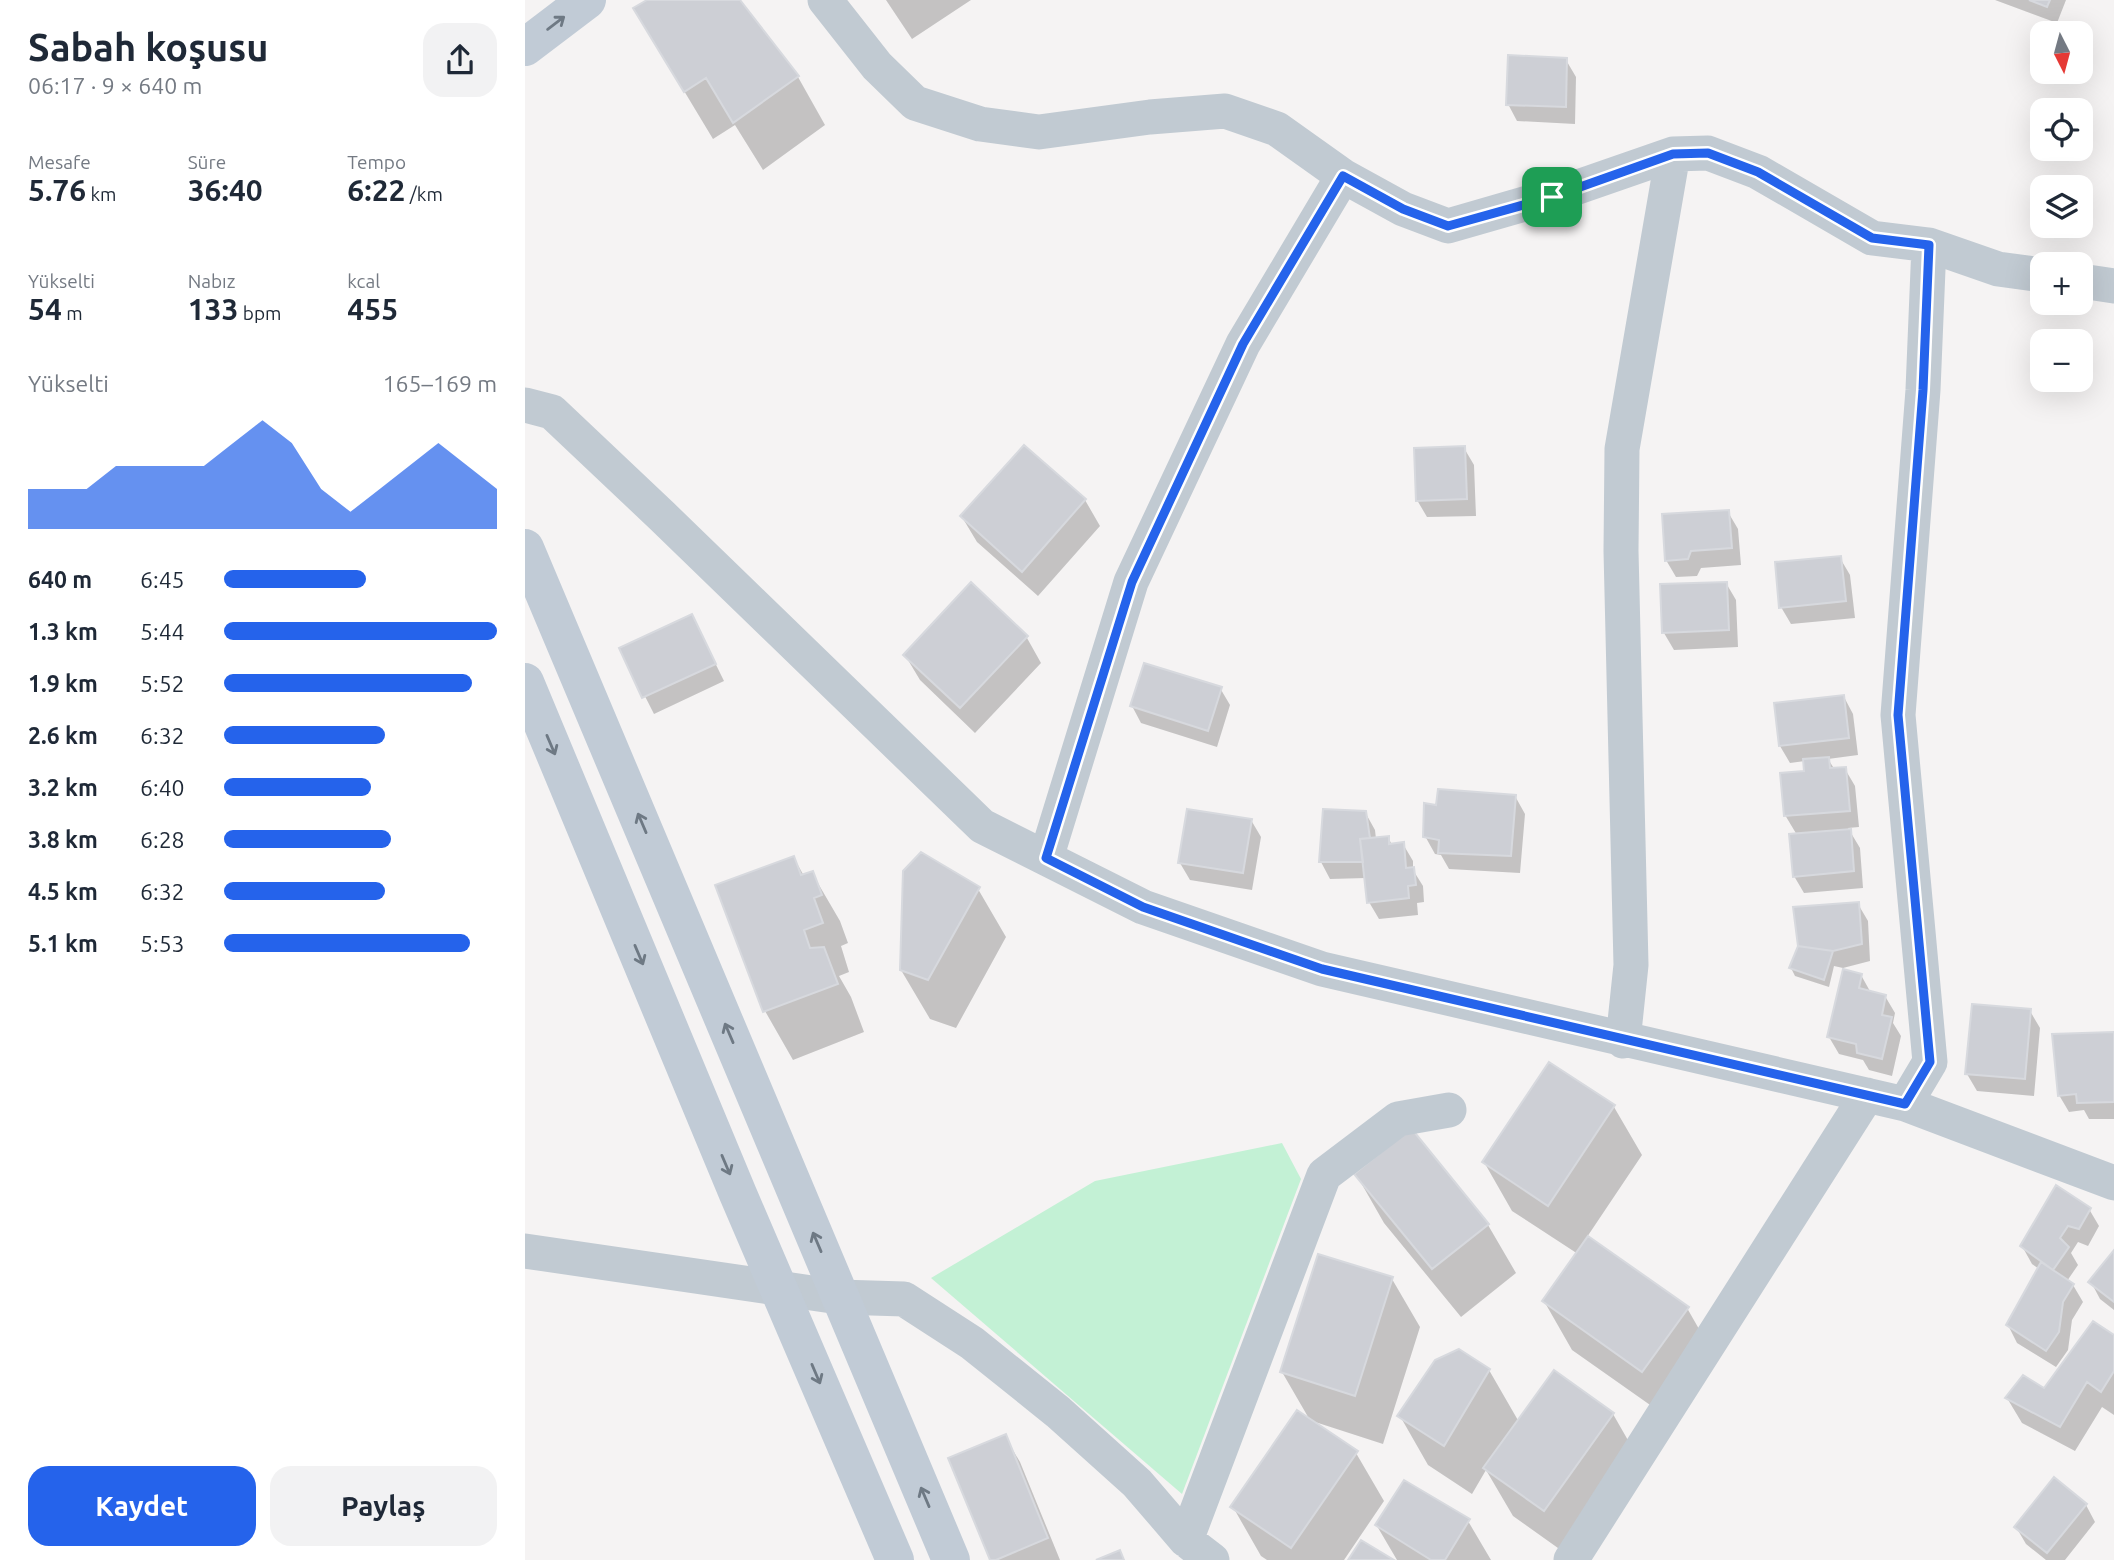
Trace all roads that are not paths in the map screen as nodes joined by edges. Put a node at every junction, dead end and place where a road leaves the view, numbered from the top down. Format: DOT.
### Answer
graph roads {
  1 [pos="587,0"];
  2 [pos="825,0"];
  3 [pos="525,47"];
  4 [pos="1673,154"];
  5 [pos="1343,176"];
  6 [pos="1929,245"];
  7 [pos="2030,273"];
  8 [pos="2093,283"];
  9 [pos="2114,286"];
  10 [pos="525,405"];
  11 [pos="525,548"];
  12 [pos="525,682"];
  13 [pos="1046,858"];
  14 [pos="1623,1041"];
  15 [pos="1867,1095"];
  16 [pos="1905,1104"];
  17 [pos="1449,1110"];
  18 [pos="2114,1183"];
  19 [pos="525,1251"];
  20 [pos="778,1287"];
  21 [pos="839,1297"];
  22 [pos="1199,1550"];
  23 [pos="895,1560"];
  24 [pos="951,1560"];
  25 [pos="1570,1560"];
  3 -- 1 [label="main road, one-way"];
  2 -- 5 [label="street"];
  4 -- 5 [label="street"];
  4 -- 6 [label="street"];
  4 -- 14 [label="street"];
  5 -- 13 [label="street"];
  6 -- 7 [label="street"];
  6 -- 16 [label="street"];
  8 -- 9 [label="street"];
  10 -- 13 [label="street"];
  21 -- 11 [label="main road, one-way"];
  12 -- 20 [label="main road, one-way"];
  13 -- 14 [label="street"];
  14 -- 15 [label="street"];
  15 -- 16 [label="street"];
  15 -- 25 [label="street"];
  16 -- 18 [label="street"];
  17 -- 22 [label="street"];
  19 -- 20 [label="street"];
  20 -- 21 [label="street"];
  20 -- 23 [label="main road, one-way"];
  21 -- 22 [label="street"];
  24 -- 21 [label="main road, one-way"];
}
